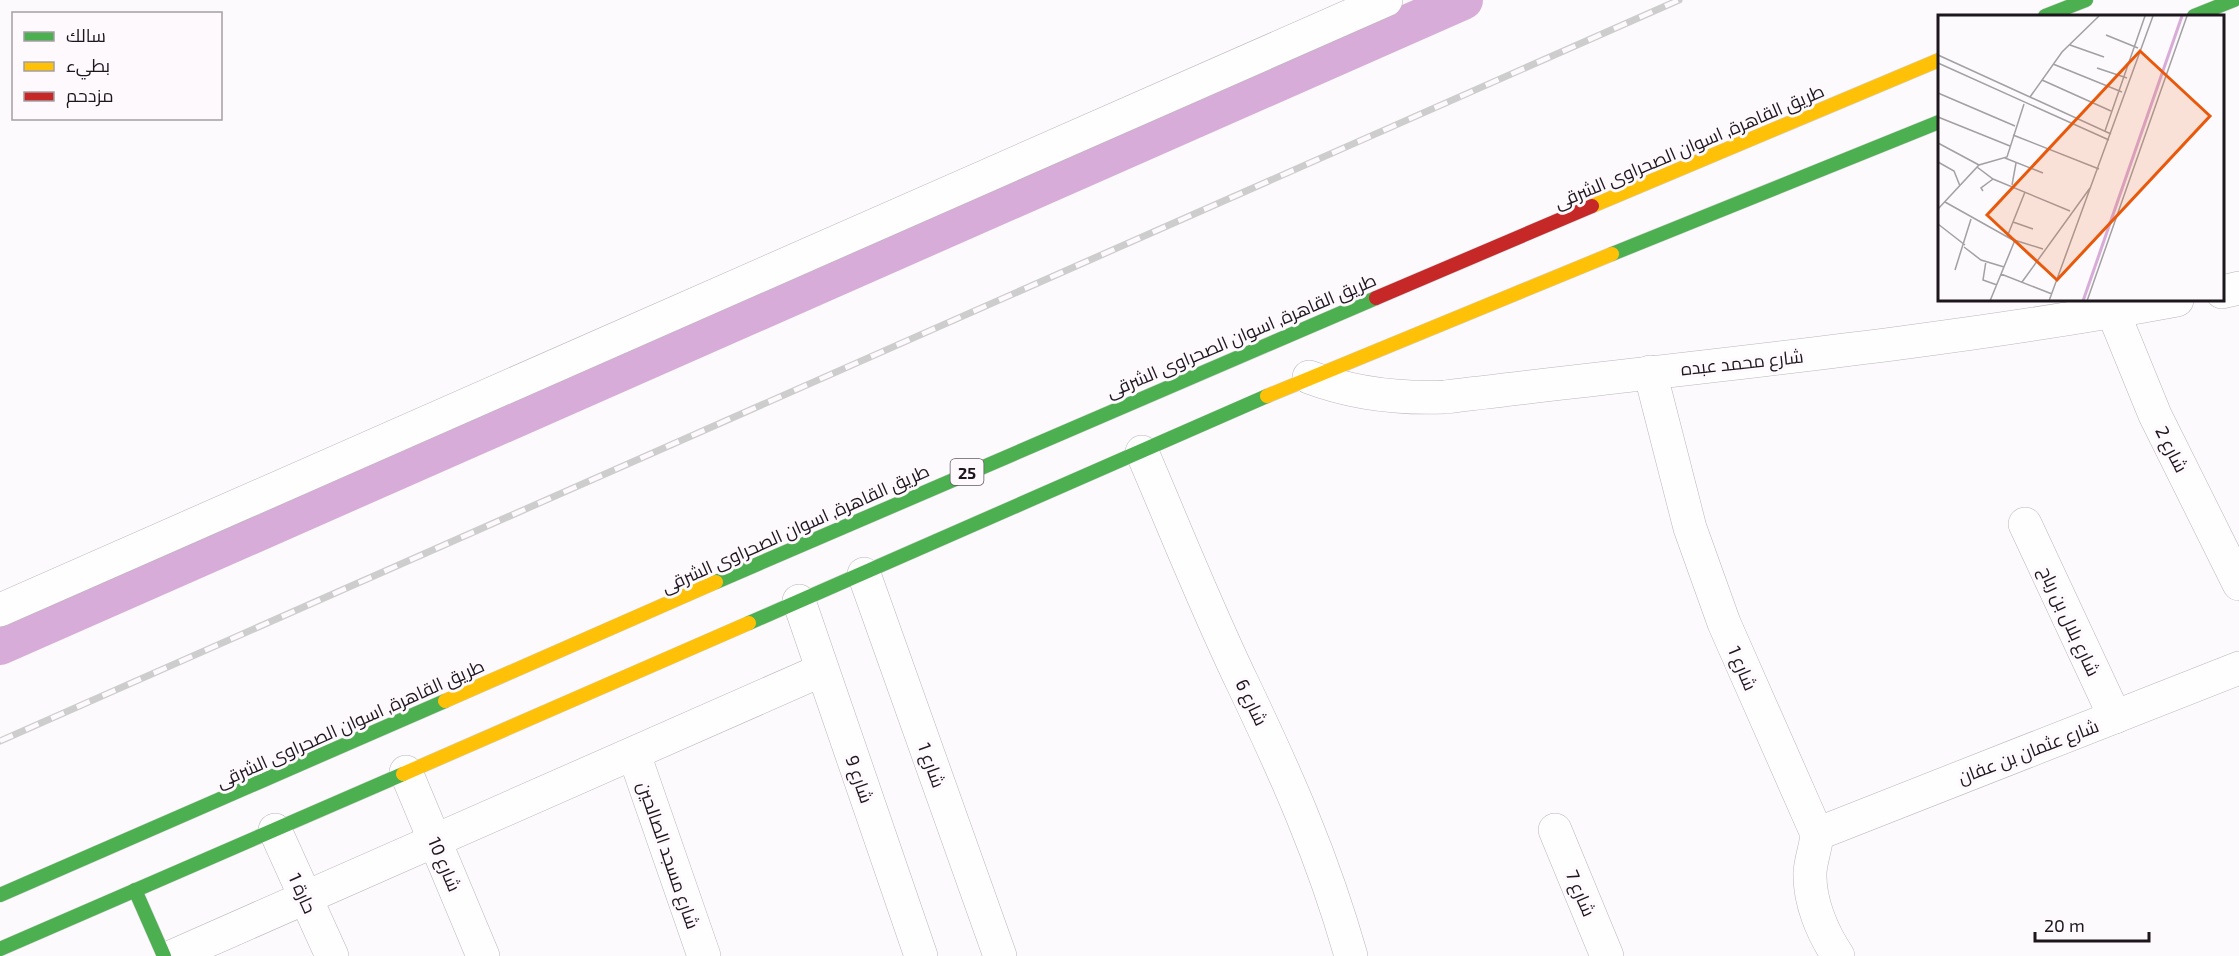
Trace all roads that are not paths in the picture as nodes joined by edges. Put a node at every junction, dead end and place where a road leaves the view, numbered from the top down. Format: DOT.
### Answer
graph roads {
  1 [pos="1386,0"];
  2 [pos="2086,0"];
  3 [pos="2234,0"];
  4 [pos="2048,15"];
  5 [pos="2196,15"];
  6 [pos="1938,60"];
  7 [pos="1938,122"];
  8 [pos="2239,288"];
  9 [pos="2224,292"];
  10 [pos="2166,302"];
  11 [pos="2113,312"];
  12 [pos="1650,372"];
  13 [pos="1309,377"];
  14 [pos="1142,453"];
  15 [pos="2025,524"];
  16 [pos="864,574"];
  17 [pos="2238,580"];
  18 [pos="799,601"];
  19 [pos="0,609"];
  20 [pos="2239,668"];
  21 [pos="822,670"];
  22 [pos="2115,717"];
  23 [pos="634,753"];
  24 [pos="406,772"];
  25 [pos="275,830"];
  26 [pos="1555,830"];
  27 [pos="1817,834"];
  28 [pos="436,842"];
  29 [pos="135,890"];
  30 [pos="0,895"];
  31 [pos="306,899"];
  32 [pos="0,949"];
  33 [pos="164,956"];
  34 [pos="173,956"];
  35 [pos="332,956"];
  36 [pos="483,956"];
  37 [pos="704,956"];
  38 [pos="921,956"];
  39 [pos="1000,956"];
  40 [pos="1351,956"];
  41 [pos="1607,956"];
  42 [pos="1838,956"];
  1 -- 19 [label="street"];
  2 -- 4 [label="highway"];
  3 -- 5 [label="highway"];
  6 -- 30 [label="highway, طريق القاهرة, اسوان الصحراوى الشرقى / 25"];
  7 -- 13 [label="highway"];
  8 -- 9 [label="street"];
  10 -- 11 [label="street, شارع محمد عبده"];
  11 -- 12 [label="street, شارع محمد عبده"];
  11 -- 17 [label="street, شارع 2"];
  12 -- 13 [label="street, شارع محمد عبده"];
  12 -- 27 [label="street, شارع 1"];
  13 -- 14 [label="highway"];
  14 -- 16 [label="highway"];
  14 -- 40 [label="street, شارع 6"];
  15 -- 22 [label="street, شارع بلال بن رباح"];
  16 -- 18 [label="highway"];
  16 -- 39 [label="street, شارع 1"];
  18 -- 21 [label="street, شارع 9"];
  18 -- 24 [label="highway"];
  20 -- 22 [label="street, شارع عثمان بن عفان"];
  21 -- 23 [label="street"];
  21 -- 38 [label="street, شارع 9"];
  22 -- 27 [label="street, شارع عثمان بن عفان"];
  23 -- 28 [label="street"];
  23 -- 37 [label="street, شارع مسجد الصالحين"];
  24 -- 25 [label="highway"];
  24 -- 28 [label="street, شارع 10"];
  25 -- 29 [label="highway"];
  25 -- 31 [label="street, حارة 1"];
  26 -- 41 [label="street, شارع 7"];
  27 -- 42 [label="street"];
  28 -- 31 [label="street"];
  28 -- 36 [label="street, شارع 10"];
  29 -- 32 [label="highway"];
  29 -- 33 [label="highway"];
  31 -- 34 [label="street"];
  31 -- 35 [label="street, حارة 1"];
}
